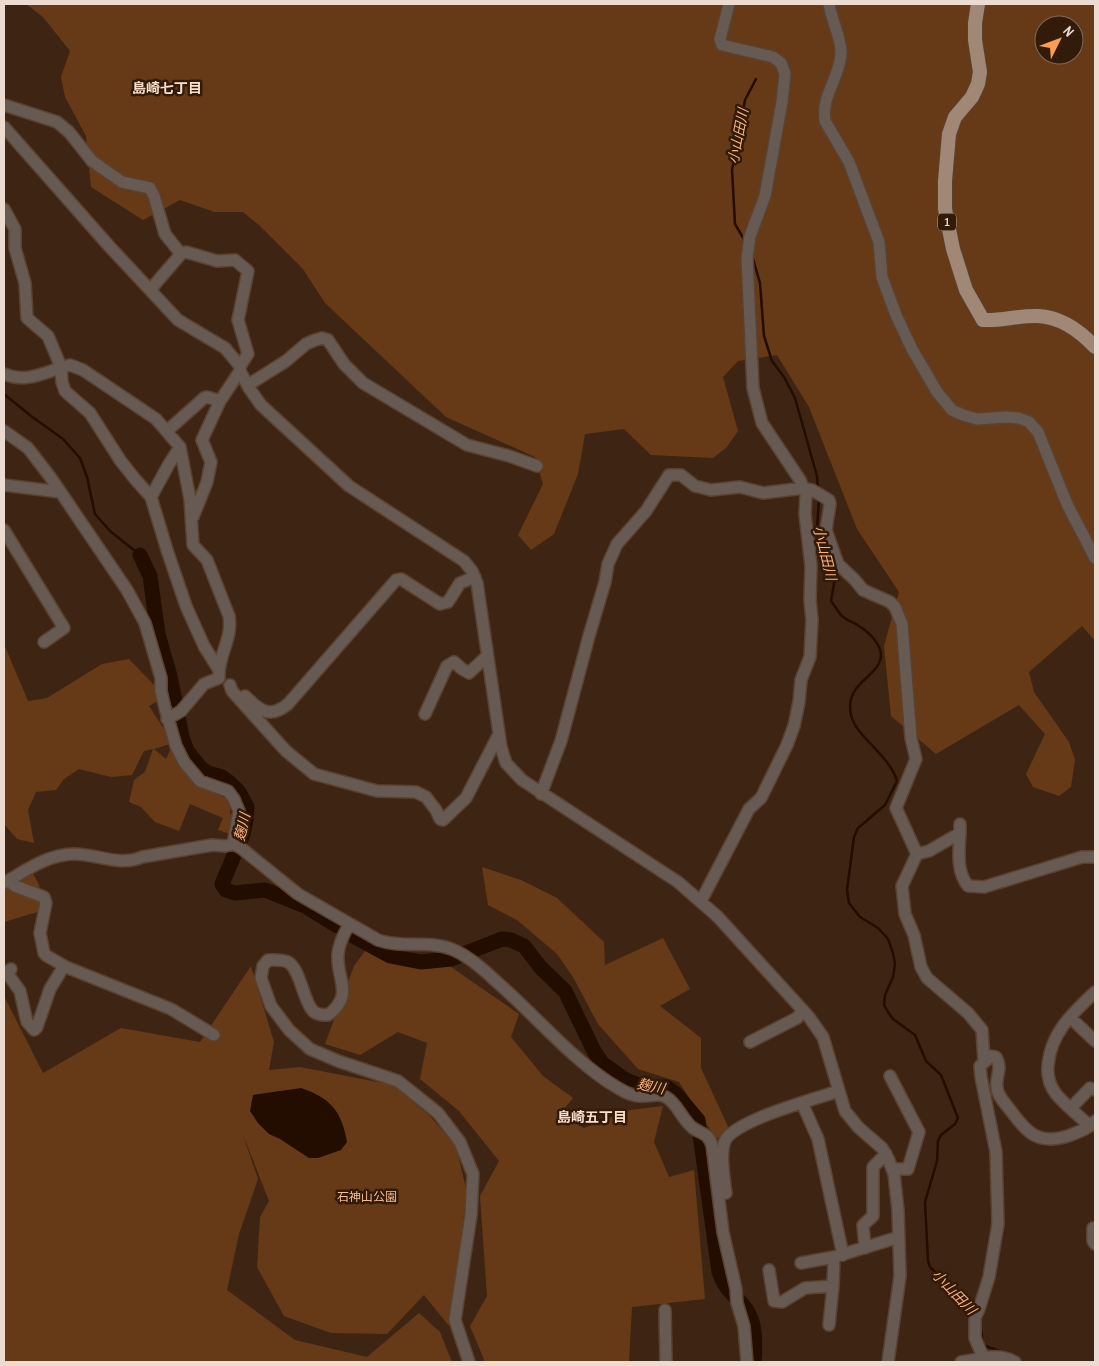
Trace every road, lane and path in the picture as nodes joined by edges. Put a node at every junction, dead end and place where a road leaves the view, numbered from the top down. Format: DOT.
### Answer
graph roads {
  1 [pos="729,4"];
  2 [pos="829,4"];
  3 [pos="978,4"];
  4 [pos="4,105"];
  5 [pos="4,127"];
  6 [pos="4,209"];
  7 [pos="181,254"];
  8 [pos="150,290"];
  9 [pos="1095,347"];
  10 [pos="61,367"];
  11 [pos="240,368"];
  12 [pos="4,374"];
  13 [pos="248,385"];
  14 [pos="220,401"];
  15 [pos="4,431"];
  16 [pos="167,431"];
  17 [pos="180,447"];
  18 [pos="537,466"];
  19 [pos="4,485"];
  20 [pos="808,489"];
  21 [pos="60,492"];
  22 [pos="151,497"];
  23 [pos="191,524"];
  24 [pos="4,530"];
  25 [pos="1095,558"];
  26 [pos="475,577"];
  27 [pos="44,642"];
  28 [pos="487,656"];
  29 [pos="219,674"];
  30 [pos="230,685"];
  31 [pos="425,714"];
  32 [pos="169,719"];
  33 [pos="499,734"];
  34 [pos="540,794"];
  35 [pos="236,845"];
  36 [pos="917,854"];
  37 [pos="1095,857"];
  38 [pos="7,882"];
  39 [pos="701,901"];
  40 [pos="349,925"];
  41 [pos="64,966"];
  42 [pos="10,969"];
  43 [pos="1095,992"];
  44 [pos="803,1010"];
  45 [pos="1076,1023"];
  46 [pos="214,1035"];
  47 [pos="1095,1041"];
  48 [pos="750,1042"];
  49 [pos="984,1061"];
  50 [pos="890,1076"];
  51 [pos="1095,1090"];
  52 [pos="839,1091"];
  53 [pos="802,1103"];
  54 [pos="1071,1108"];
  55 [pos="1092,1124"];
  56 [pos="886,1154"];
  57 [pos="892,1169"];
  58 [pos="1093,1228"];
  59 [pos="899,1237"];
  60 [pos="1095,1244"];
  61 [pos="725,1245"];
  62 [pos="865,1248"];
  63 [pos="839,1256"];
  64 [pos="801,1262"];
  65 [pos="769,1270"];
  66 [pos="833,1286"];
  67 [pos="666,1310"];
  68 [pos="829,1325"];
  69 [pos="983,1357"];
  70 [pos="469,1362"];
  71 [pos="666,1362"];
  72 [pos="746,1362"];
  73 [pos="888,1362"];
  74 [pos="960,1362"];
  75 [pos="1015,1362"];
  1 -- 20 [label="street"];
  2 -- 25 [label="street"];
  3 -- 9 [label="main road, 1"];
  4 -- 7 [label="street"];
  5 -- 8 [label="street"];
  6 -- 10 [label="street"];
  7 -- 8 [label="street"];
  7 -- 11 [label="street"];
  8 -- 11 [label="street"];
  10 -- 12 [label="street"];
  10 -- 16 [label="street"];
  10 -- 22 [label="street"];
  11 -- 13 [label="street"];
  11 -- 14 [label="street"];
  13 -- 18 [label="street"];
  13 -- 26 [label="street"];
  14 -- 16 [label="street"];
  14 -- 23 [label="street"];
  15 -- 21 [label="street"];
  16 -- 17 [label="street"];
  17 -- 22 [label="street"];
  17 -- 23 [label="street"];
  19 -- 21 [label="street"];
  20 -- 34 [label="street"];
  20 -- 36 [label="street"];
  20 -- 39 [label="street"];
  21 -- 32 [label="street"];
  22 -- 29 [label="street"];
  23 -- 29 [label="street"];
  24 -- 27 [label="street"];
  26 -- 28 [label="street"];
  26 -- 30 [label="street"];
  28 -- 31 [label="street"];
  28 -- 33 [label="street"];
  29 -- 30 [label="street"];
  29 -- 32 [label="street"];
  30 -- 33 [label="street"];
  32 -- 35 [label="street"];
  33 -- 34 [label="street"];
  34 -- 39 [label="street"];
  35 -- 38 [label="street"];
  35 -- 40 [label="street"];
  36 -- 37 [label="street"];
  36 -- 49 [label="street"];
  38 -- 41 [label="street"];
  39 -- 44 [label="street"];
  40 -- 61 [label="street"];
  40 -- 70 [label="street"];
  41 -- 42 [label="street"];
  41 -- 46 [label="street"];
  43 -- 54 [label="street"];
  44 -- 48 [label="street"];
  44 -- 52 [label="street"];
  45 -- 47 [label="street"];
  49 -- 55 [label="street"];
  49 -- 69 [label="street"];
  50 -- 57 [label="street"];
  51 -- 54 [label="street"];
  52 -- 53 [label="street"];
  52 -- 56 [label="street"];
  53 -- 61 [label="street"];
  53 -- 63 [label="street"];
  54 -- 55 [label="street"];
  56 -- 57 [label="street"];
  56 -- 62 [label="street"];
  57 -- 59 [label="street"];
  58 -- 60 [label="street"];
  59 -- 62 [label="street"];
  59 -- 73 [label="street"];
  61 -- 72 [label="street"];
  62 -- 63 [label="street"];
  63 -- 64 [label="street"];
  63 -- 66 [label="street"];
  65 -- 66 [label="street"];
  66 -- 68 [label="street"];
  67 -- 71 [label="street"];
  69 -- 74 [label="street"];
  69 -- 75 [label="street"];
}
